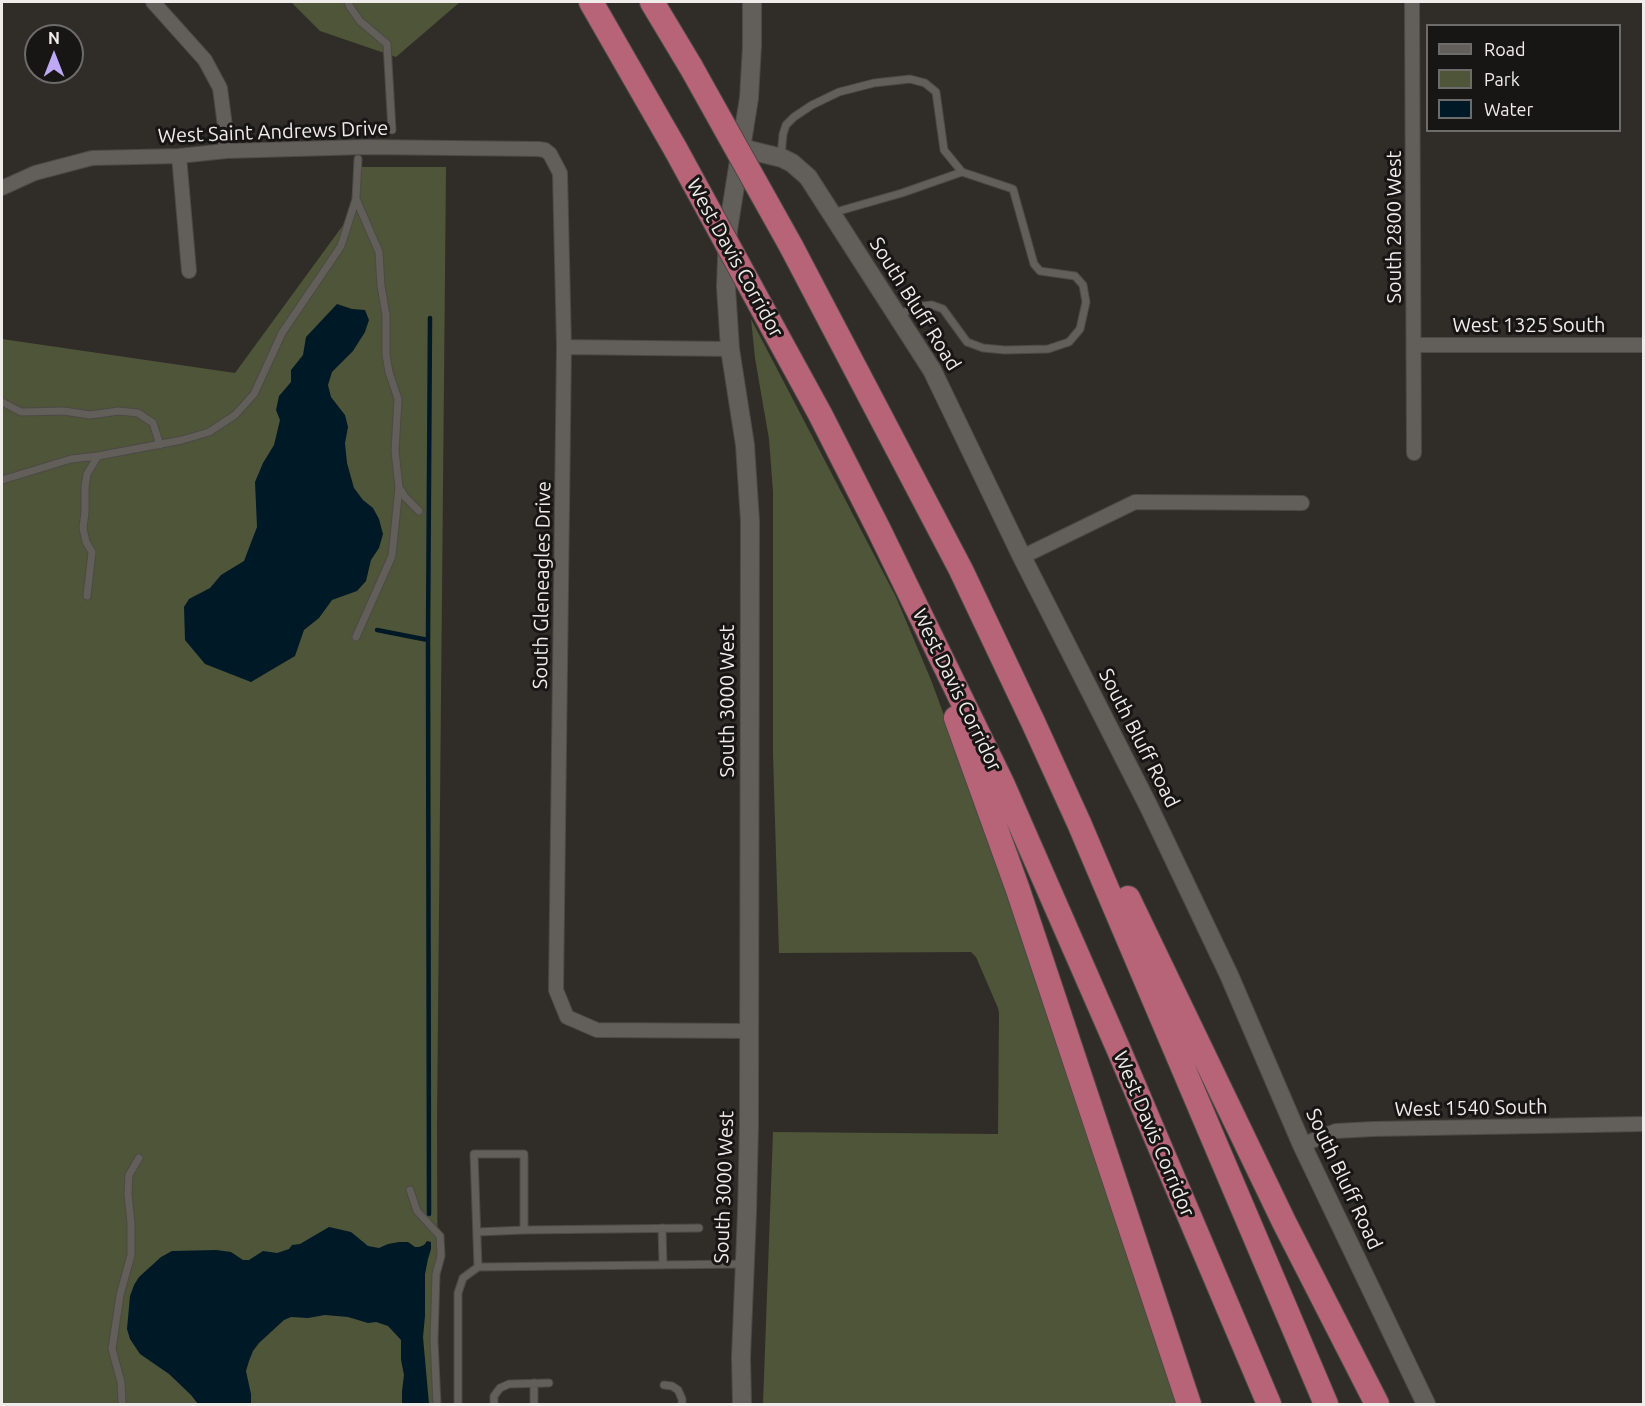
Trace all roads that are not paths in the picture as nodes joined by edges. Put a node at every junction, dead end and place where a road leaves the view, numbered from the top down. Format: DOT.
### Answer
graph roads {
  1 [pos="153,2"];
  2 [pos="348,2"];
  3 [pos="591,2"];
  4 [pos="652,2"];
  5 [pos="752,2"];
  6 [pos="1412,2"];
  7 [pos="392,130"];
  8 [pos="741,148"];
  9 [pos="226,151"];
  10 [pos="550,154"];
  11 [pos="179,156"];
  12 [pos="780,158"];
  13 [pos="358,159"];
  14 [pos="962,172"];
  15 [pos="2,188"];
  16 [pos="356,199"];
  17 [pos="832,213"];
  18 [pos="189,270"];
  19 [pos="896,315"];
  20 [pos="1414,345"];
  21 [pos="1644,345"];
  22 [pos="564,347"];
  23 [pos="730,349"];
  24 [pos="2,402"];
  25 [pos="160,445"];
  26 [pos="1414,453"];
  27 [pos="98,456"];
  28 [pos="2,480"];
  29 [pos="399,487"];
  30 [pos="1302,503"];
  31 [pos="419,511"];
  32 [pos="1022,556"];
  33 [pos="87,596"];
  34 [pos="979,613"];
  35 [pos="926,625"];
  36 [pos="356,637"];
  37 [pos="749,1032"];
  38 [pos="1644,1124"];
  39 [pos="1302,1145"];
  40 [pos="139,1158"];
  41 [pos="410,1190"];
  42 [pos="662,1228"];
  43 [pos="699,1228"];
  44 [pos="524,1230"];
  45 [pos="477,1233"];
  46 [pos="744,1264"];
  47 [pos="663,1265"];
  48 [pos="478,1267"];
  49 [pos="534,1383"];
  50 [pos="549,1383"];
  51 [pos="664,1385"];
  52 [pos="122,1404"];
  53 [pos="437,1404"];
  54 [pos="458,1404"];
  55 [pos="494,1404"];
  56 [pos="534,1404"];
  57 [pos="682,1404"];
  58 [pos="742,1404"];
  59 [pos="1189,1404"];
  60 [pos="1269,1404"];
  61 [pos="1326,1404"];
  62 [pos="1377,1404"];
  63 [pos="1426,1404"];
  1 -- 9 [label="street"];
  2 -- 7 [label="lane"];
  3 -- 35 [label="highway, West Davis Corridor, bridge"];
  4 -- 34 [label="highway, bridge"];
  5 -- 8 [label="street, South 3000 West"];
  6 -- 20 [label="street, South 2800 West"];
  8 -- 12 [label="street, South Bluff Road"];
  8 -- 23 [label="street, South 3000 West"];
  9 -- 10 [label="street, West Saint Andrews Drive"];
  9 -- 11 [label="street, West Saint Andrews Drive"];
  10 -- 22 [label="street, South Gleneagles Drive"];
  11 -- 15 [label="street, West Saint Andrews Drive"];
  11 -- 18 [label="street"];
  12 -- 14 [label="lane"];
  12 -- 17 [label="street, South Bluff Road"];
  13 -- 16 [label="lane"];
  14 -- 17 [label="lane"];
  14 -- 19 [label="lane"];
  16 -- 25 [label="lane"];
  16 -- 29 [label="lane"];
  17 -- 19 [label="street, South Bluff Road"];
  19 -- 32 [label="street, South Bluff Road"];
  20 -- 21 [label="street, West 1325 South"];
  20 -- 26 [label="street, South 2800 West"];
  22 -- 23 [label="street"];
  22 -- 37 [label="street, South Gleneagles Drive"];
  23 -- 37 [label="street, South 3000 West"];
  24 -- 25 [label="lane"];
  25 -- 27 [label="lane"];
  27 -- 28 [label="lane"];
  27 -- 33 [label="lane"];
  29 -- 31 [label="lane"];
  29 -- 36 [label="lane"];
  30 -- 32 [label="street"];
  32 -- 39 [label="street, South Bluff Road"];
  34 -- 61 [label="highway"];
  34 -- 62 [label="highway"];
  35 -- 59 [label="highway"];
  35 -- 60 [label="highway, West Davis Corridor"];
  37 -- 46 [label="street, South 3000 West"];
  38 -- 39 [label="street, West 1540 South"];
  39 -- 63 [label="street, South Bluff Road"];
  40 -- 52 [label="lane"];
  41 -- 53 [label="lane"];
  42 -- 43 [label="lane"];
  42 -- 44 [label="lane"];
  42 -- 47 [label="lane"];
  44 -- 45 [label="lane"];
  44 -- 45 [label="lane"];
  45 -- 48 [label="lane"];
  46 -- 47 [label="lane"];
  46 -- 58 [label="street, South 3000 West"];
  47 -- 48 [label="lane"];
  48 -- 54 [label="lane"];
  49 -- 50 [label="lane"];
  49 -- 55 [label="lane"];
  49 -- 56 [label="lane"];
  51 -- 57 [label="lane"];
}
